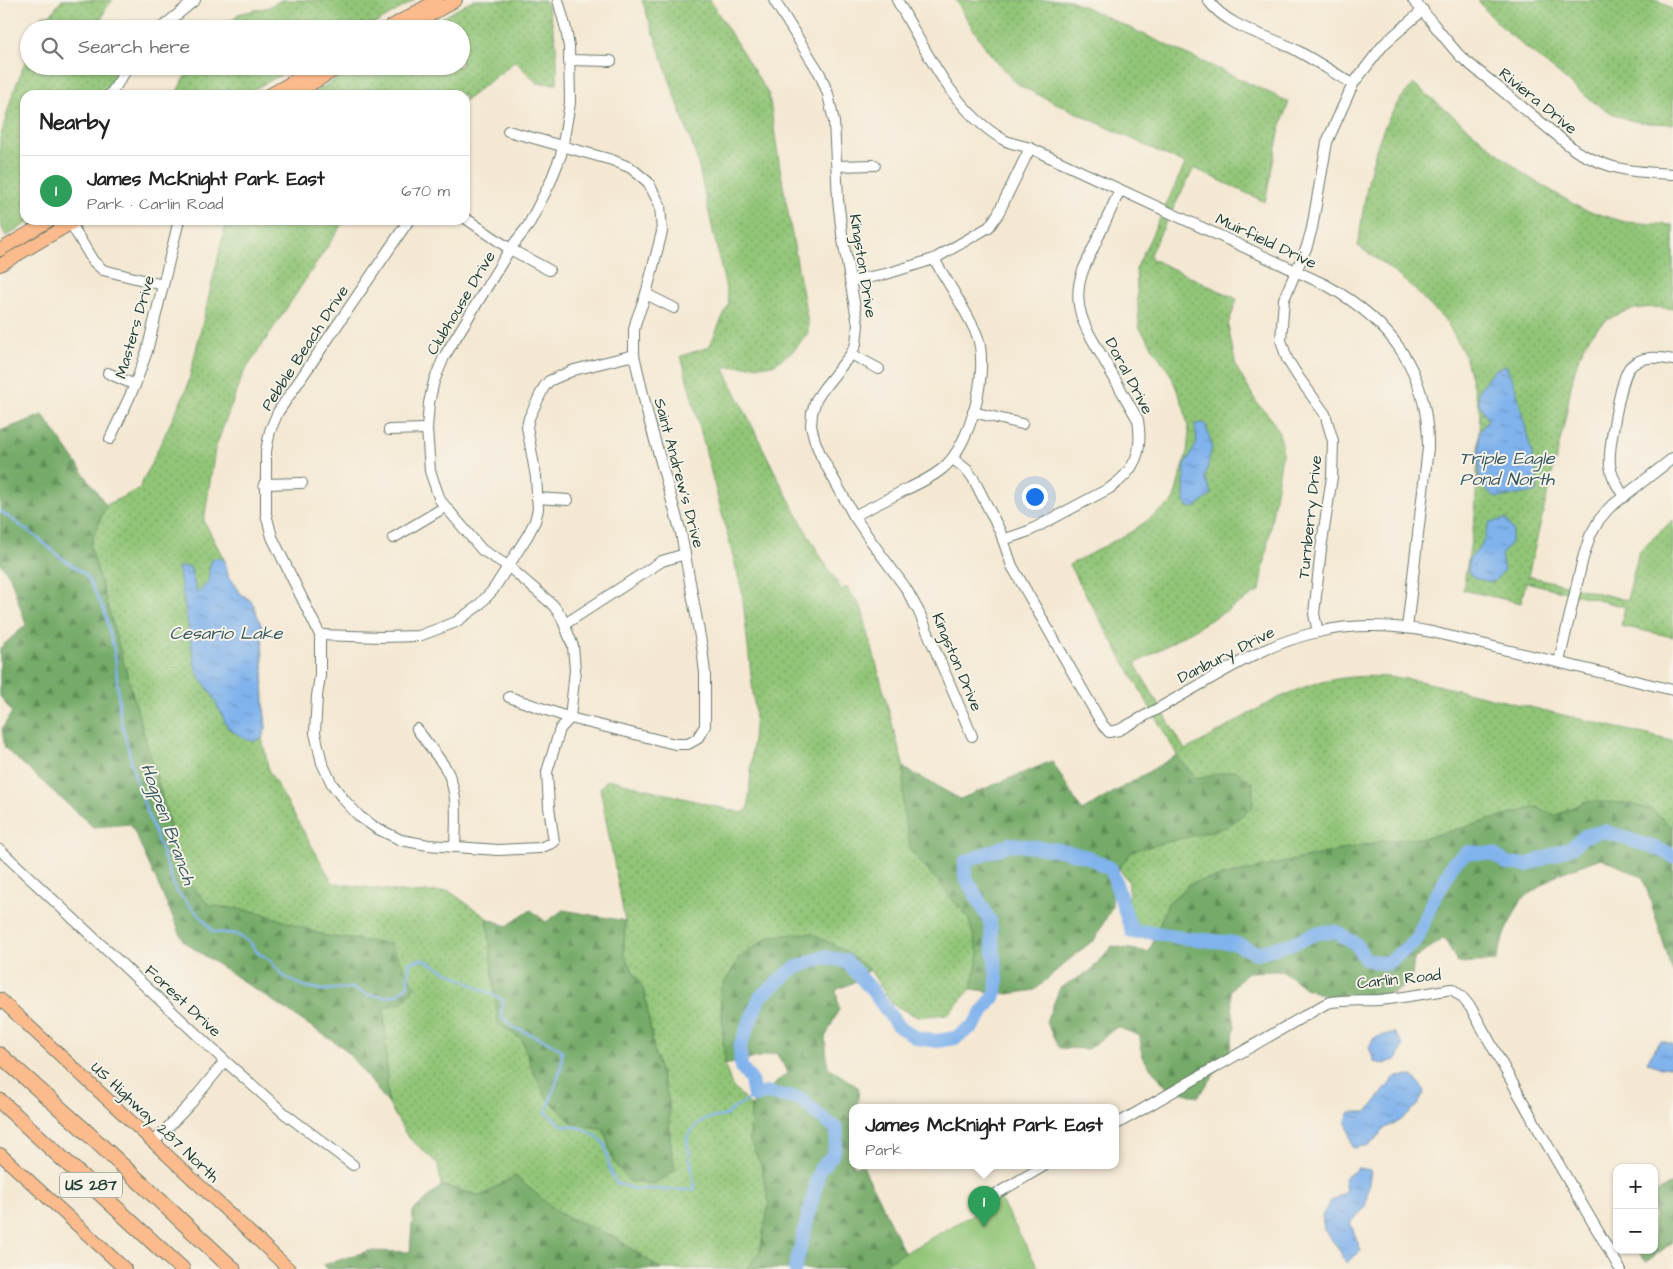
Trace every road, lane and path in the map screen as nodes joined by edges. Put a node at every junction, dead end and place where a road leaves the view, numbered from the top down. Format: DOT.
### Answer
graph roads {
  1 [pos="195,0"];
  2 [pos="437,0"];
  3 [pos="456,0"];
  4 [pos="558,0"];
  5 [pos="774,0"];
  6 [pos="898,0"];
  7 [pos="1208,0"];
  8 [pos="1413,0"];
  9 [pos="1423,10"];
  10 [pos="171,20"];
  11 [pos="402,20"];
  12 [pos="422,20"];
  13 [pos="569,60"];
  14 [pos="612,60"];
  15 [pos="123,75"];
  16 [pos="304,75"];
  17 [pos="327,75"];
  18 [pos="1353,84"];
  19 [pos="113,90"];
  20 [pos="278,90"];
  21 [pos="301,90"];
  22 [pos="508,131"];
  23 [pos="562,146"];
  24 [pos="1030,148"];
  25 [pos="875,165"];
  26 [pos="837,166"];
  27 [pos="1673,174"];
  28 [pos="1120,190"];
  29 [pos="470,221"];
  30 [pos="42,225"];
  31 [pos="69,225"];
  32 [pos="75,225"];
  33 [pos="178,225"];
  34 [pos="406,225"];
  35 [pos="510,249"];
  36 [pos="0,250"];
  37 [pos="934,259"];
  38 [pos="0,265"];
  39 [pos="550,270"];
  40 [pos="1296,272"];
  41 [pos="850,281"];
  42 [pos="163,285"];
  43 [pos="646,294"];
  44 [pos="674,308"];
  45 [pos="851,354"];
  46 [pos="634,355"];
  47 [pos="1673,360"];
  48 [pos="879,369"];
  49 [pos="108,373"];
  50 [pos="135,386"];
  51 [pos="973,412"];
  52 [pos="1022,424"];
  53 [pos="427,429"];
  54 [pos="389,430"];
  55 [pos="110,438"];
  56 [pos="1673,458"];
  57 [pos="953,459"];
  58 [pos="302,483"];
  59 [pos="264,484"];
  60 [pos="1624,497"];
  61 [pos="537,498"];
  62 [pos="568,500"];
  63 [pos="445,507"];
  64 [pos="854,516"];
  65 [pos="393,538"];
  66 [pos="1003,540"];
  67 [pos="685,554"];
  68 [pos="508,566"];
  69 [pos="565,624"];
  70 [pos="1407,628"];
  71 [pos="1318,632"];
  72 [pos="320,635"];
  73 [pos="1559,662"];
  74 [pos="1673,690"];
  75 [pos="509,697"];
  76 [pos="570,718"];
  77 [pos="417,730"];
  78 [pos="972,736"];
  79 [pos="554,842"];
  80 [pos="455,846"];
  81 [pos="0,850"];
  82 [pos="0,999"];
  83 [pos="1,1054"];
  84 [pos="225,1061"];
  85 [pos="0,1101"];
  86 [pos="1119,1123"];
  87 [pos="153,1143"];
  88 [pos="0,1154"];
  89 [pos="353,1165"];
  90 [pos="1039,1169"];
  91 [pos="996,1194"];
  92 [pos="125,1269"];
  93 [pos="182,1269"];
  94 [pos="233,1269"];
  95 [pos="289,1269"];
  96 [pos="1620,1269"];
  1 -- 10 [label="street"];
  2 -- 11 [label="main road"];
  3 -- 12 [label="main road"];
  4 -- 13 [label="street, Clubhouse Drive"];
  5 -- 26 [label="street, Kingston Drive"];
  6 -- 24 [label="street, Muirfield Drive"];
  7 -- 18 [label="street"];
  8 -- 9 [label="street, Riviera Drive"];
  9 -- 18 [label="street, Turnberry Drive"];
  9 -- 27 [label="street, Riviera Drive"];
  13 -- 14 [label="street"];
  13 -- 23 [label="street, Clubhouse Drive"];
  15 -- 19 [label="street"];
  16 -- 20 [label="main road"];
  17 -- 21 [label="main road"];
  18 -- 40 [label="street, Turnberry Drive"];
  22 -- 23 [label="street, Saint Andrew's Drive"];
  23 -- 35 [label="street, Clubhouse Drive"];
  23 -- 43 [label="street, Saint Andrew's Drive"];
  24 -- 28 [label="street, Muirfield Drive"];
  24 -- 37 [label="street"];
  25 -- 26 [label="street"];
  26 -- 41 [label="street, Kingston Drive"];
  28 -- 40 [label="street, Muirfield Drive"];
  28 -- 66 [label="street, Doral Drive"];
  29 -- 35 [label="street"];
  30 -- 36 [label="main road"];
  31 -- 38 [label="main road"];
  32 -- 42 [label="street"];
  33 -- 42 [label="street, Masters Drive"];
  34 -- 59 [label="street, Pebble Beach Drive"];
  35 -- 39 [label="street"];
  35 -- 53 [label="street, Clubhouse Drive"];
  37 -- 41 [label="street"];
  37 -- 51 [label="street"];
  40 -- 70 [label="street, Muirfield Drive"];
  40 -- 71 [label="street, Turnberry Drive"];
  41 -- 45 [label="street, Kingston Drive"];
  42 -- 50 [label="street, Masters Drive"];
  43 -- 44 [label="street"];
  43 -- 46 [label="street, Saint Andrew's Drive"];
  45 -- 48 [label="street"];
  45 -- 64 [label="street, Kingston Drive"];
  46 -- 61 [label="street"];
  46 -- 67 [label="street, Saint Andrew's Drive"];
  47 -- 60 [label="street"];
  49 -- 50 [label="street"];
  50 -- 55 [label="street, Masters Drive"];
  51 -- 52 [label="street"];
  51 -- 57 [label="street"];
  53 -- 54 [label="street"];
  53 -- 63 [label="street, Clubhouse Drive"];
  56 -- 60 [label="street"];
  57 -- 64 [label="street"];
  57 -- 66 [label="street, Danbury Drive"];
  58 -- 59 [label="street"];
  59 -- 72 [label="street, Pebble Beach Drive"];
  60 -- 73 [label="street"];
  61 -- 62 [label="street"];
  61 -- 68 [label="street"];
  63 -- 65 [label="street"];
  63 -- 68 [label="street, Clubhouse Drive"];
  64 -- 78 [label="street, Kingston Drive"];
  66 -- 71 [label="street, Danbury Drive"];
  67 -- 69 [label="street"];
  67 -- 76 [label="street, Saint Andrew's Drive"];
  68 -- 69 [label="street, Clubhouse Drive"];
  68 -- 72 [label="street"];
  69 -- 76 [label="street, Clubhouse Drive"];
  70 -- 71 [label="street, Danbury Drive"];
  70 -- 73 [label="street, Danbury Drive"];
  72 -- 80 [label="street, Pebble Beach Drive"];
  73 -- 74 [label="street, Danbury Drive"];
  75 -- 76 [label="street, Saint Andrew's Drive"];
  76 -- 79 [label="street, Clubhouse Drive"];
  77 -- 80 [label="street"];
  79 -- 80 [label="street, Pebble Beach Drive"];
  81 -- 84 [label="street, Forest Drive"];
  82 -- 87 [label="main road, US Highway 287 North"];
  83 -- 94 [label="highway, US 287"];
  84 -- 87 [label="street"];
  84 -- 89 [label="street, Forest Drive"];
  85 -- 93 [label="highway, US 287"];
  86 -- 96 [label="street, Carlin Road"];
  87 -- 95 [label="main road, US Highway 287 North"];
  88 -- 92 [label="main road"];
  90 -- 91 [label="street"];
}
